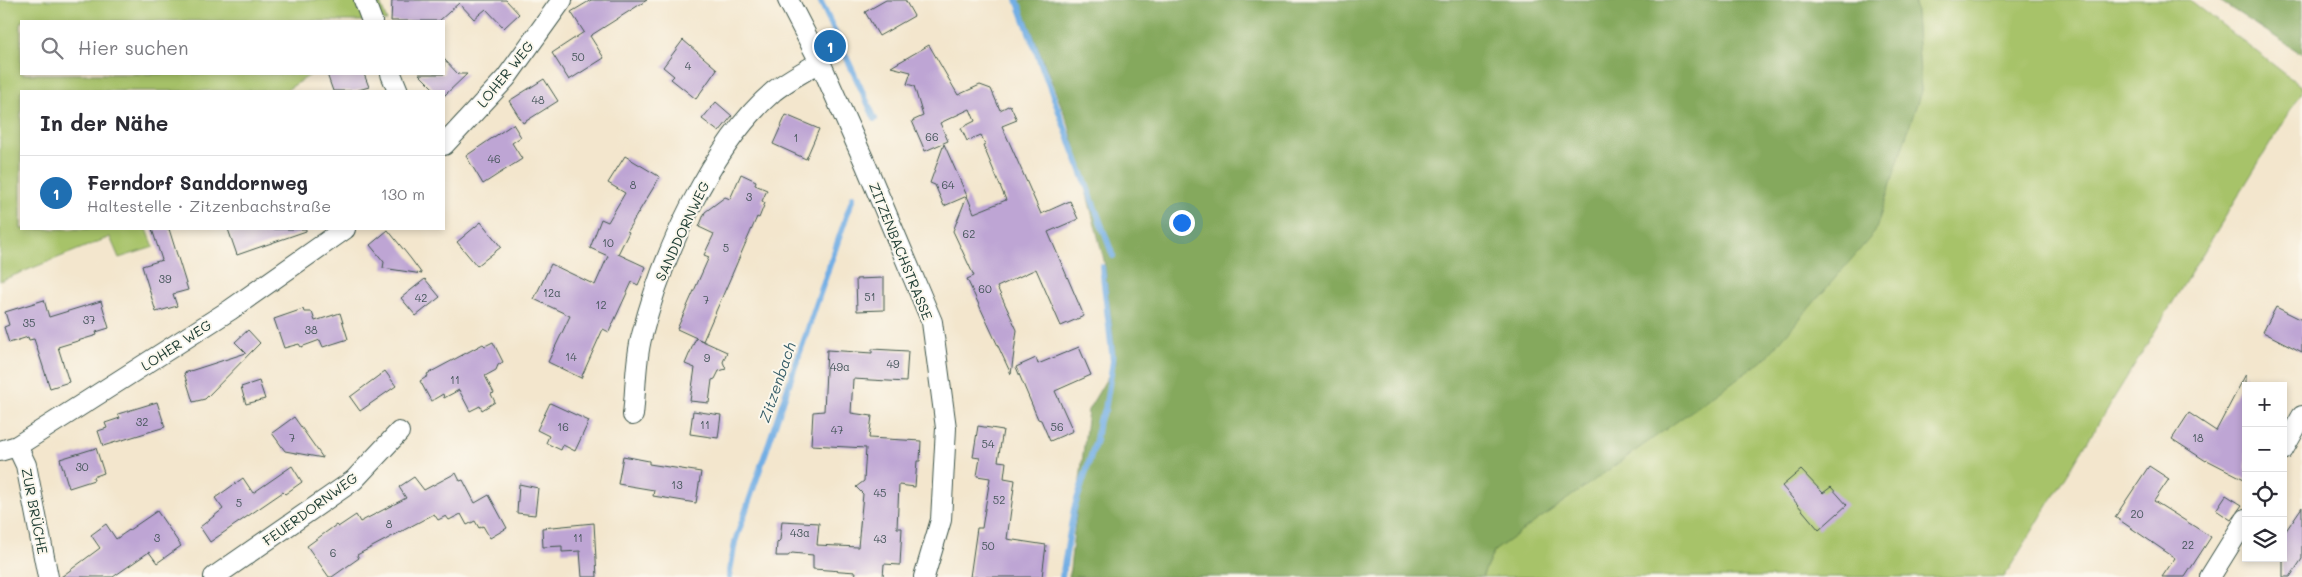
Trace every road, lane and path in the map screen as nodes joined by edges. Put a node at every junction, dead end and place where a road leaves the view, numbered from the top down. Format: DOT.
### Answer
graph roads {
  1 [pos="364,0"];
  2 [pos="562,0"];
  3 [pos="788,0"];
  4 [pos="372,20"];
  5 [pos="820,62"];
  6 [pos="391,75"];
  7 [pos="398,90"];
  8 [pos="445,144"];
  9 [pos="344,230"];
  10 [pos="633,415"];
  11 [pos="2302,416"];
  12 [pos="399,432"];
  13 [pos="2287,443"];
  14 [pos="9,449"];
  15 [pos="2242,526"];
  16 [pos="48,577"];
  17 [pos="214,577"];
  18 [pos="924,577"];
  19 [pos="2210,577"];
  1 -- 4 [label="street"];
  2 -- 8 [label="street, LOHER WEG"];
  3 -- 5 [label="street, ZITZENBACHSTRASSE"];
  5 -- 10 [label="street, SANDDORNWEG"];
  5 -- 18 [label="street, ZITZENBACHSTRASSE"];
  6 -- 7 [label="street"];
  9 -- 14 [label="street, LOHER WEG"];
  11 -- 13 [label="street"];
  12 -- 17 [label="street, FEUERDORNWEG"];
  14 -- 16 [label="street, ZUR BRÜCHE"];
  15 -- 19 [label="street"];
}
